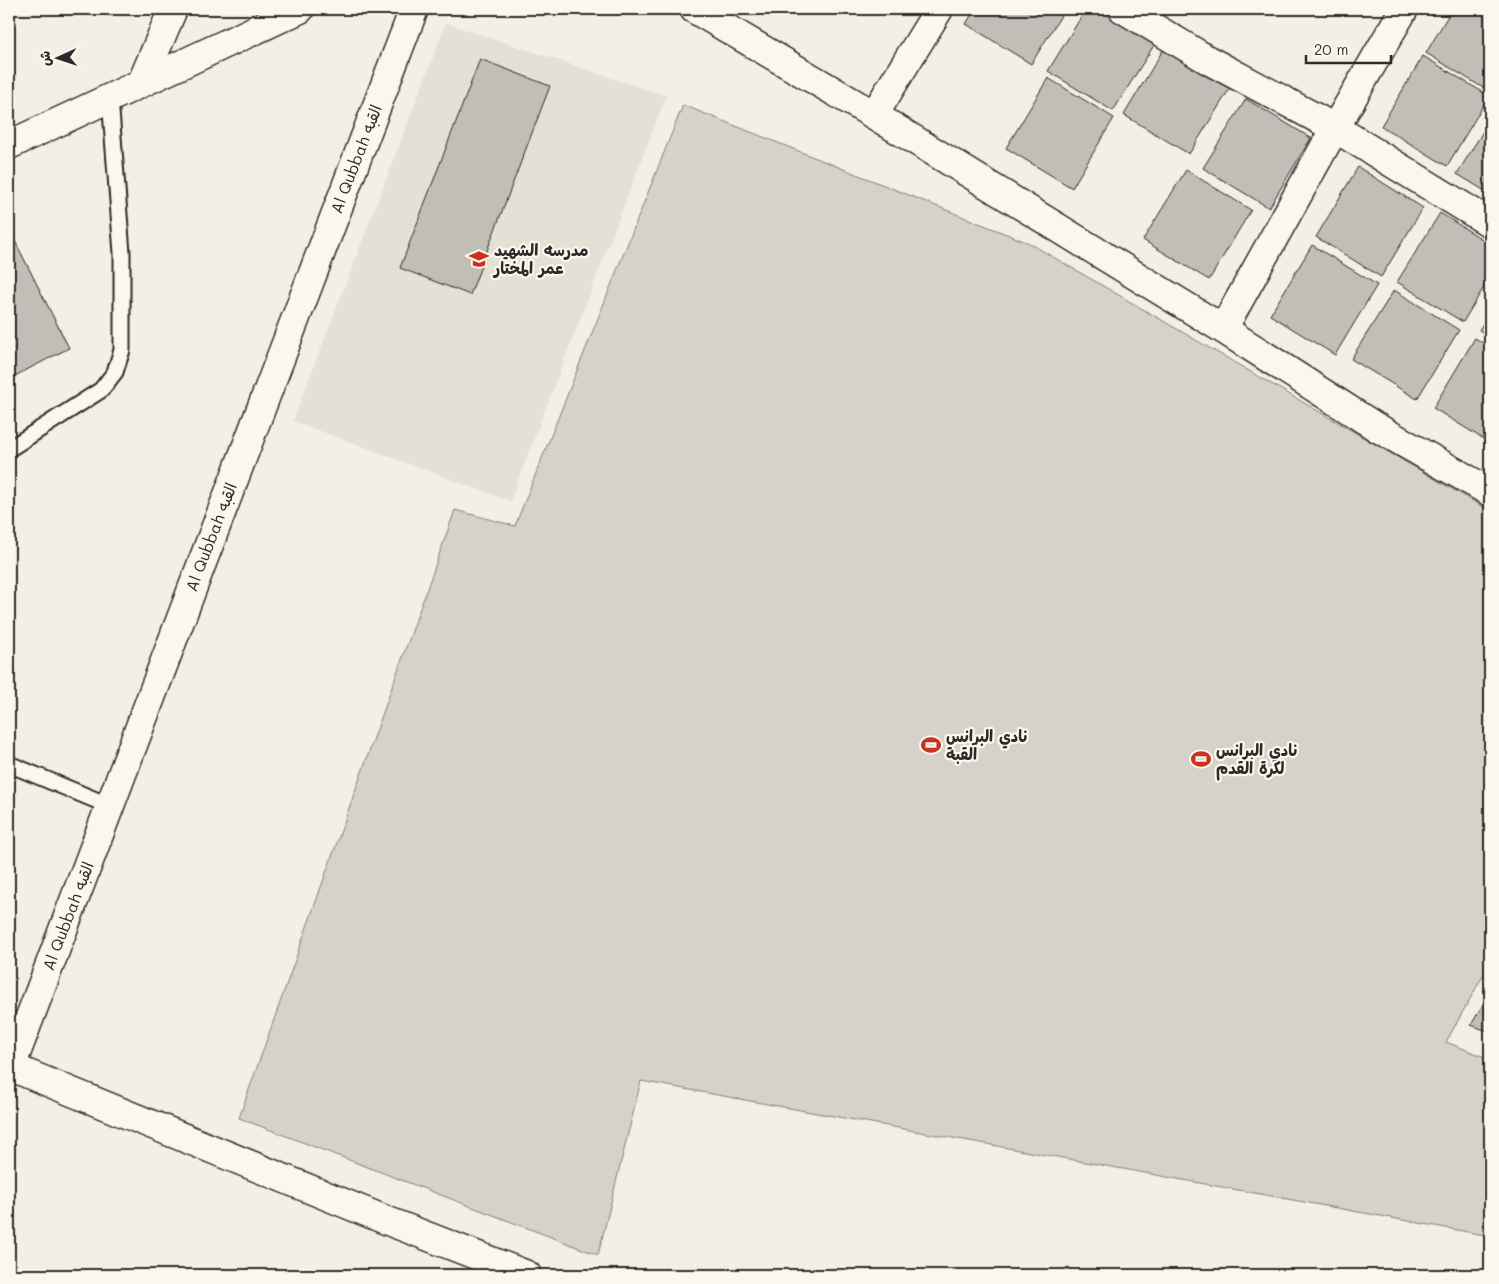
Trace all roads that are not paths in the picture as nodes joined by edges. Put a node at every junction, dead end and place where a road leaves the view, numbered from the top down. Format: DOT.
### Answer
graph roads {
  1 [pos="172,9"];
  2 [pos="300,9"];
  3 [pos="414,9"];
  4 [pos="694,9"];
  5 [pos="939,9"];
  6 [pos="1124,9"];
  7 [pos="1404,9"];
  8 [pos="142,82"];
  9 [pos="110,98"];
  10 [pos="874,115"];
  11 [pos="1335,128"];
  12 [pos="9,144"];
  13 [pos="1490,223"];
  14 [pos="1223,329"];
  15 [pos="9,449"];
  16 [pos="1490,492"];
  17 [pos="9,764"];
  18 [pos="110,806"];
  19 [pos="9,1068"];
  20 [pos="528,1275"];
  1 -- 8 [label="street"];
  2 -- 8 [label="street"];
  3 -- 18 [label="street, Al Qubbah القبه"];
  4 -- 10 [label="street"];
  5 -- 10 [label="street"];
  6 -- 11 [label="street"];
  7 -- 11 [label="street"];
  8 -- 9 [label="street"];
  9 -- 12 [label="street"];
  9 -- 15 [label="lane"];
  10 -- 14 [label="street"];
  11 -- 13 [label="street"];
  11 -- 14 [label="street"];
  14 -- 16 [label="street"];
  17 -- 18 [label="lane"];
  18 -- 19 [label="street, Al Qubbah القبه"];
  19 -- 20 [label="street"];
}
